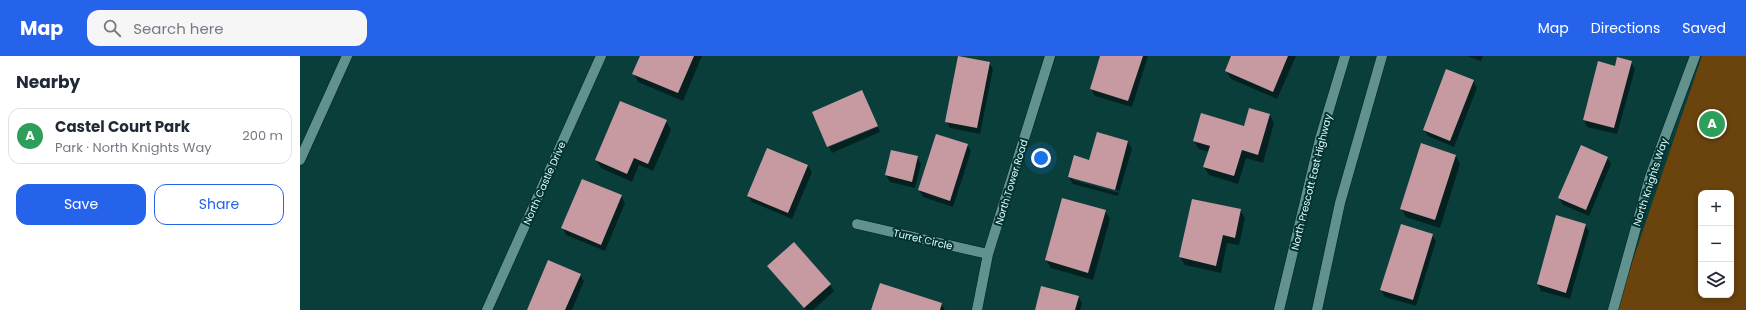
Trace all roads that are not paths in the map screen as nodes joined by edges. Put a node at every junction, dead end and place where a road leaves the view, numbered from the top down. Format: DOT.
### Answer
graph roads {
  1 [pos="347,56"];
  2 [pos="601,56"];
  3 [pos="1050,56"];
  4 [pos="1346,56"];
  5 [pos="1382,56"];
  6 [pos="1695,56"];
  7 [pos="300,160"];
  8 [pos="857,224"];
  9 [pos="988,254"];
  10 [pos="487,310"];
  11 [pos="977,310"];
  12 [pos="1279,310"];
  13 [pos="1318,310"];
  14 [pos="1613,310"];
  1 -- 7 [label="street"];
  2 -- 10 [label="street, North Castle Drive"];
  3 -- 9 [label="street, North Tower Road"];
  4 -- 12 [label="street, North Prescott East Highway"];
  5 -- 13 [label="street"];
  6 -- 14 [label="street, North Knights Way"];
  8 -- 9 [label="street, Turret Circle"];
  9 -- 11 [label="street, North Tower Road"];
}
